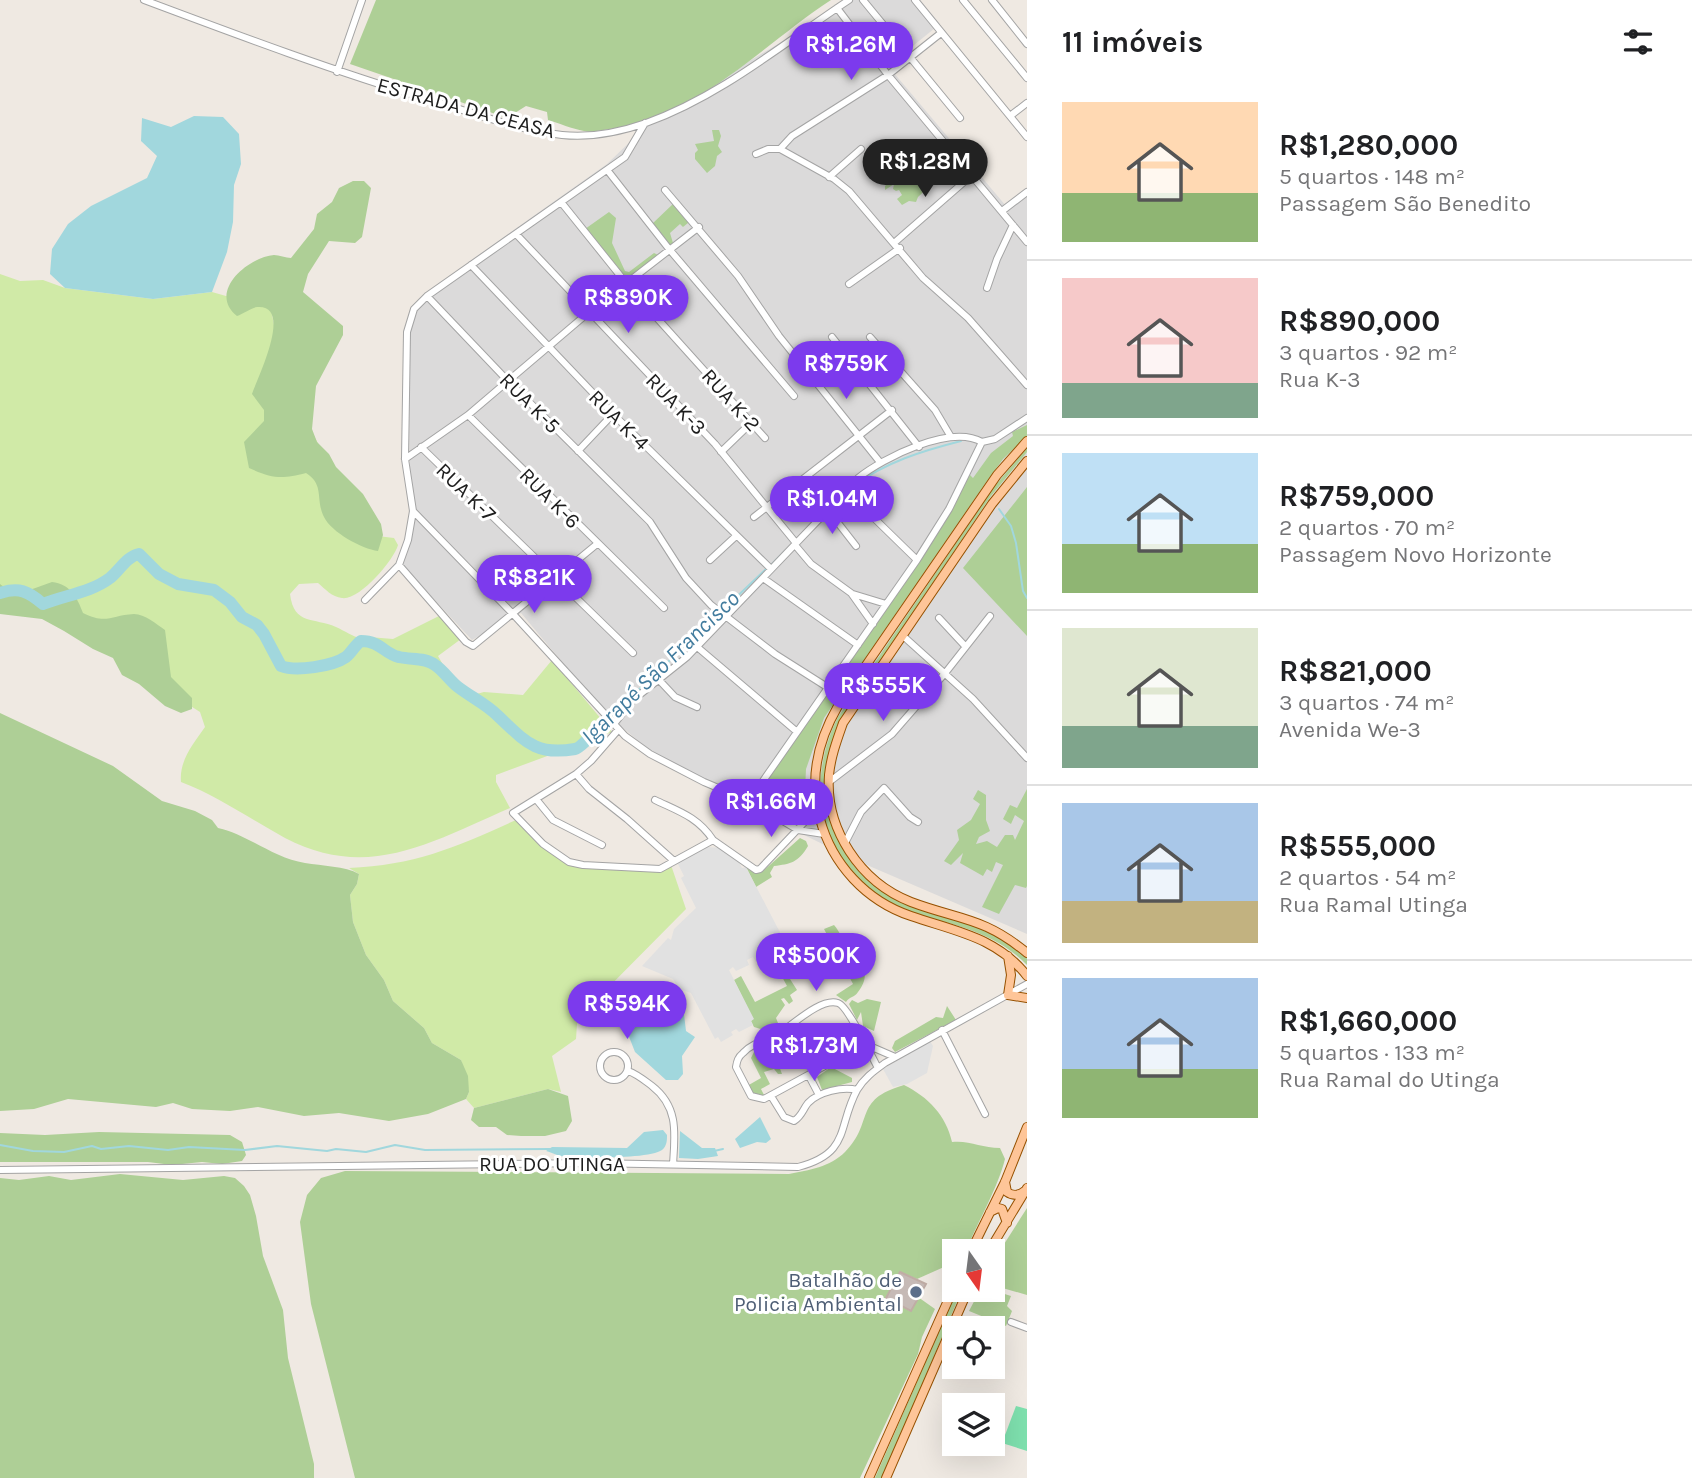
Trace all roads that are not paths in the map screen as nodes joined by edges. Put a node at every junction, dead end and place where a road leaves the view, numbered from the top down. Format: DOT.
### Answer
graph roads {
  1 [pos="144,0"];
  2 [pos="362,0"];
  3 [pos="849,0"];
  4 [pos="863,0"];
  5 [pos="915,0"];
  6 [pos="963,0"];
  7 [pos="992,0"];
  8 [pos="837,8"];
  9 [pos="941,33"];
  10 [pos="1027,44"];
  11 [pos="910,58"];
  12 [pos="337,72"];
  13 [pos="888,75"];
  14 [pos="1027,78"];
  15 [pos="1027,103"];
  16 [pos="1010,116"];
  17 [pos="960,118"];
  18 [pos="645,123"];
  19 [pos="1027,136"];
  20 [pos="780,149"];
  21 [pos="861,149"];
  22 [pos="756,154"];
  23 [pos="608,171"];
  24 [pos="972,175"];
  25 [pos="829,177"];
  26 [pos="665,190"];
  27 [pos="1027,192"];
  28 [pos="561,202"];
  29 [pos="1002,211"];
  30 [pos="1013,225"];
  31 [pos="699,227"];
  32 [pos="516,234"];
  33 [pos="1027,242"];
  34 [pos="897,246"];
  35 [pos="669,249"];
  36 [pos="471,265"];
  37 [pos="626,283"];
  38 [pos="849,285"];
  39 [pos="987,288"];
  40 [pos="427,296"];
  41 [pos="588,313"];
  42 [pos="832,337"];
  43 [pos="870,337"];
  44 [pos="547,347"];
  45 [pos="507,380"];
  46 [pos="1027,384"];
  47 [pos="794,396"];
  48 [pos="892,410"];
  49 [pos="468,415"];
  50 [pos="613,415"];
  51 [pos="1027,418"];
  52 [pos="751,423"];
  53 [pos="859,436"];
  54 [pos="951,437"];
  55 [pos="765,438"];
  56 [pos="1027,441"];
  57 [pos="982,442"];
  58 [pos="405,444"];
  59 [pos="423,447"];
  60 [pos="919,447"];
  61 [pos="578,451"];
  62 [pos="721,452"];
  63 [pos="405,459"];
  64 [pos="879,461"];
  65 [pos="1027,461"];
  66 [pos="858,478"];
  67 [pos="767,506"];
  68 [pos="828,510"];
  69 [pos="413,511"];
  70 [pos="754,517"];
  71 [pos="736,536"];
  72 [pos="795,543"];
  73 [pos="597,544"];
  74 [pos="856,546"];
  75 [pos="710,560"];
  76 [pos="917,560"];
  77 [pos="399,565"];
  78 [pos="769,567"];
  79 [pos="556,578"];
  80 [pos="763,578"];
  81 [pos="851,593"];
  82 [pos="365,600"];
  83 [pos="886,604"];
  84 [pos="664,608"];
  85 [pos="513,614"];
  86 [pos="723,614"];
  87 [pos="990,616"];
  88 [pos="939,618"];
  89 [pos="873,624"];
  90 [pos="902,635"];
  91 [pos="858,645"];
  92 [pos="696,646"];
  93 [pos="965,646"];
  94 [pos="633,653"];
  95 [pos="946,672"];
  96 [pos="660,681"];
  97 [pos="827,687"];
  98 [pos="697,707"];
  99 [pos="612,722"];
  100 [pos="796,731"];
  101 [pos="1027,758"];
  102 [pos="576,774"];
  103 [pos="829,782"];
  104 [pos="536,799"];
  105 [pos="655,800"];
  106 [pos="749,801"];
  107 [pos="817,809"];
  108 [pos="918,822"];
  109 [pos="798,830"];
  110 [pos="824,834"];
  111 [pos="713,840"];
  112 [pos="845,843"];
  113 [pos="602,845"];
  114 [pos="674,861"];
  115 [pos="1027,953"];
  116 [pos="1008,956"];
  117 [pos="1027,976"];
  118 [pos="1027,984"];
  119 [pos="1007,995"];
  120 [pos="1027,998"];
  121 [pos="942,1030"];
  122 [pos="865,1044"];
  123 [pos="895,1057"];
  124 [pos="878,1068"];
  125 [pos="628,1071"];
  126 [pos="809,1076"];
  127 [pos="857,1090"];
  128 [pos="819,1095"];
  129 [pos="771,1096"];
  130 [pos="985,1114"];
  131 [pos="1027,1127"];
  132 [pos="673,1164"];
  133 [pos="0,1170"];
  134 [pos="1005,1182"];
  135 [pos="1027,1189"];
  136 [pos="989,1213"];
  137 [pos="1007,1223"];
  138 [pos="977,1239"];
  139 [pos="997,1239"];
  140 [pos="947,1302"];
  141 [pos="963,1302"];
  142 [pos="1011,1322"];
  143 [pos="1027,1328"];
  144 [pos="869,1478"];
  145 [pos="886,1478"];
  1 -- 12 [label="street, ESTRADA DA CEASA"];
  2 -- 12 [label="street"];
  3 -- 8 [label="street, ESTRADA DA CEASA"];
  4 -- 11 [label="street"];
  5 -- 9 [label="street"];
  6 -- 14 [label="street"];
  7 -- 10 [label="street"];
  8 -- 13 [label="street"];
  8 -- 18 [label="street, ESTRADA DA CEASA"];
  9 -- 11 [label="street"];
  9 -- 16 [label="street"];
  11 -- 13 [label="street"];
  11 -- 17 [label="street"];
  12 -- 18 [label="street, ESTRADA DA CEASA"];
  13 -- 20 [label="street"];
  13 -- 24 [label="street"];
  15 -- 16 [label="street"];
  16 -- 19 [label="street"];
  18 -- 23 [label="street"];
  20 -- 22 [label="street"];
  20 -- 25 [label="street"];
  21 -- 25 [label="street"];
  23 -- 28 [label="street"];
  23 -- 35 [label="street"];
  24 -- 29 [label="street"];
  24 -- 34 [label="street"];
  25 -- 34 [label="street"];
  26 -- 31 [label="street"];
  27 -- 29 [label="street"];
  28 -- 32 [label="street"];
  28 -- 37 [label="street, RUA K-2"];
  29 -- 30 [label="street"];
  30 -- 33 [label="street"];
  30 -- 39 [label="street"];
  31 -- 35 [label="street"];
  31 -- 53 [label="street"];
  32 -- 36 [label="street"];
  32 -- 41 [label="street, RUA K-3"];
  34 -- 38 [label="street"];
  34 -- 46 [label="street"];
  35 -- 37 [label="street"];
  35 -- 47 [label="street"];
  36 -- 40 [label="street"];
  36 -- 44 [label="street, RUA K-4"];
  37 -- 41 [label="street"];
  37 -- 52 [label="street, RUA K-2"];
  40 -- 45 [label="street, RUA K-5"];
  40 -- 58 [label="street"];
  41 -- 44 [label="street"];
  41 -- 62 [label="street, RUA K-3"];
  42 -- 48 [label="street"];
  43 -- 54 [label="street"];
  44 -- 45 [label="street"];
  44 -- 50 [label="street, RUA K-4"];
  45 -- 49 [label="street"];
  45 -- 61 [label="street, RUA K-5"];
  48 -- 53 [label="street"];
  48 -- 60 [label="street"];
  49 -- 59 [label="street"];
  49 -- 73 [label="street, RUA K-6"];
  50 -- 61 [label="street"];
  50 -- 71 [label="street, RUA K-4"];
  51 -- 57 [label="street"];
  52 -- 55 [label="street, RUA K-2"];
  52 -- 62 [label="street"];
  53 -- 64 [label="street"];
  53 -- 67 [label="street"];
  54 -- 57 [label="street"];
  54 -- 60 [label="street"];
  56 -- 107 [label="main road"];
  57 -- 76 [label="street"];
  58 -- 59 [label="street"];
  58 -- 63 [label="street"];
  59 -- 63 [label="street"];
  59 -- 79 [label="street, RUA K-7"];
  60 -- 64 [label="street"];
  61 -- 86 [label="street, RUA K-5"];
  62 -- 67 [label="street, RUA K-3"];
  63 -- 69 [label="street"];
  64 -- 66 [label="street"];
  65 -- 90 [label="main road"];
  67 -- 70 [label="street"];
  67 -- 72 [label="street, RUA K-3"];
  68 -- 72 [label="street"];
  68 -- 74 [label="street"];
  68 -- 76 [label="street"];
  69 -- 77 [label="street"];
  69 -- 85 [label="street"];
  71 -- 75 [label="street"];
  71 -- 78 [label="street, RUA K-4"];
  72 -- 78 [label="street"];
  72 -- 81 [label="street, RUA K-3"];
  73 -- 79 [label="street"];
  73 -- 84 [label="street, RUA K-6"];
  76 -- 83 [label="street"];
  77 -- 82 [label="street"];
  77 -- 85 [label="street"];
  78 -- 80 [label="street"];
  79 -- 85 [label="street"];
  79 -- 94 [label="street, RUA K-7"];
  80 -- 86 [label="street"];
  80 -- 91 [label="street"];
  81 -- 83 [label="street"];
  81 -- 89 [label="street"];
  83 -- 89 [label="street"];
  85 -- 99 [label="street"];
  86 -- 92 [label="street"];
  86 -- 97 [label="street, RUA K-5"];
  87 -- 93 [label="street"];
  88 -- 93 [label="street"];
  89 -- 91 [label="street"];
  90 -- 95 [label="street"];
  90 -- 103 [label="main road"];
  91 -- 97 [label="street"];
  92 -- 96 [label="street"];
  92 -- 100 [label="street"];
  93 -- 95 [label="street"];
  95 -- 101 [label="street"];
  95 -- 103 [label="street"];
  96 -- 98 [label="street"];
  96 -- 99 [label="street"];
  97 -- 100 [label="street"];
  99 -- 102 [label="street"];
  99 -- 106 [label="street"];
  100 -- 106 [label="street"];
  102 -- 104 [label="street"];
  102 -- 114 [label="street"];
  103 -- 112 [label="main road"];
  104 -- 113 [label="street"];
  104 -- 114 [label="street"];
  105 -- 111 [label="street"];
  106 -- 109 [label="street"];
  107 -- 109 [label="street"];
  107 -- 110 [label="main road"];
  108 -- 112 [label="street"];
  109 -- 110 [label="street"];
  109 -- 111 [label="street"];
  110 -- 116 [label="main road"];
  111 -- 114 [label="street"];
  112 -- 115 [label="main road"];
  116 -- 117 [label="main road"];
  116 -- 119 [label="main road"];
  118 -- 119 [label="street, RUA DO UTINGA"];
  119 -- 120 [label="main road"];
  119 -- 121 [label="street, RUA DO UTINGA"];
  121 -- 123 [label="street, RUA DO UTINGA"];
  121 -- 130 [label="street"];
  122 -- 123 [label="street"];
  122 -- 124 [label="street"];
  122 -- 126 [label="street"];
  122 -- 129 [label="street"];
  123 -- 124 [label="street, RUA DO UTINGA"];
  124 -- 127 [label="street, RUA DO UTINGA"];
  125 -- 125 [label="street"];
  125 -- 132 [label="street"];
  126 -- 128 [label="street"];
  126 -- 129 [label="street"];
  127 -- 128 [label="street"];
  127 -- 132 [label="street, RUA DO UTINGA"];
  128 -- 129 [label="street"];
  131 -- 134 [label="main road"];
  132 -- 133 [label="street, RUA DO UTINGA"];
  134 -- 135 [label="main road"];
  134 -- 136 [label="main road"];
  135 -- 137 [label="main road"];
  136 -- 137 [label="main road"];
  136 -- 138 [label="main road"];
  137 -- 139 [label="main road"];
  140 -- 144 [label="main road"];
  141 -- 145 [label="main road"];
  142 -- 143 [label="street"];
}
